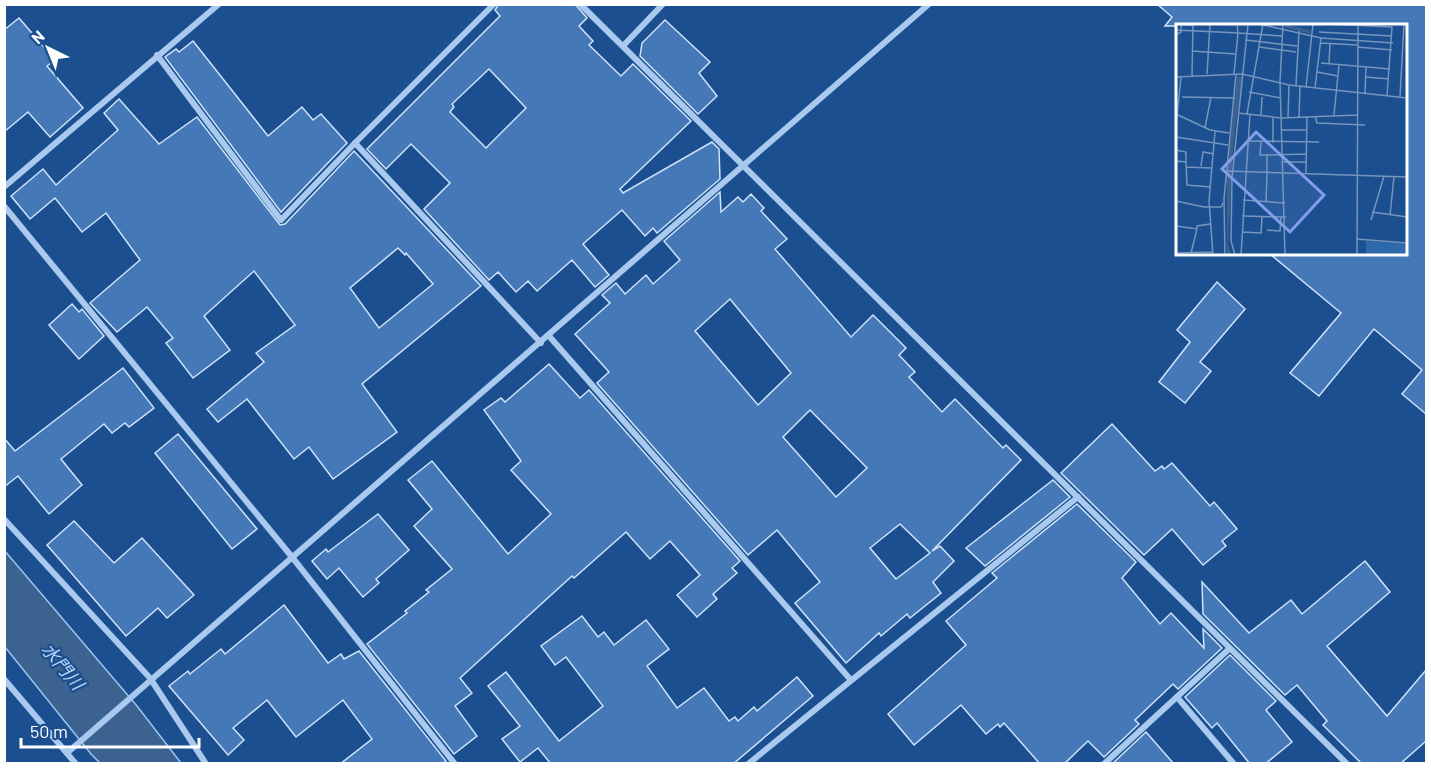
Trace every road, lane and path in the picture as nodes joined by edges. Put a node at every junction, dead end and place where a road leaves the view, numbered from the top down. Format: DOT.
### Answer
graph roads {
  1 [pos="219,4"];
  2 [pos="494,4"];
  3 [pos="580,4"];
  4 [pos="663,4"];
  5 [pos="929,4"];
  6 [pos="623,46"];
  7 [pos="157,55"];
  8 [pos="355,143"];
  9 [pos="744,167"];
  10 [pos="4,187"];
  11 [pos="4,206"];
  12 [pos="549,336"];
  13 [pos="541,343"];
  14 [pos="1078,497"];
  15 [pos="4,519"];
  16 [pos="292,557"];
  17 [pos="1229,649"];
  18 [pos="150,678"];
  19 [pos="4,679"];
  20 [pos="850,679"];
  21 [pos="1176,697"];
  22 [pos="67,753"];
  23 [pos="76,764"];
  24 [pos="207,764"];
  25 [pos="455,764"];
  26 [pos="748,764"];
  27 [pos="1104,764"];
  28 [pos="1234,764"];
  29 [pos="1347,764"];
  1 -- 7 [label="street"];
  2 -- 8 [label="street"];
  3 -- 6 [label="street"];
  4 -- 6 [label="street"];
  5 -- 9 [label="street"];
  6 -- 9 [label="street"];
  7 -- 8 [label="street"];
  7 -- 10 [label="street"];
  8 -- 13 [label="street"];
  9 -- 12 [label="street"];
  9 -- 14 [label="street"];
  11 -- 16 [label="street"];
  12 -- 13 [label="street"];
  12 -- 20 [label="street"];
  13 -- 16 [label="street"];
  14 -- 17 [label="street"];
  14 -- 20 [label="street"];
  15 -- 18 [label="street"];
  16 -- 18 [label="street"];
  16 -- 25 [label="street"];
  17 -- 21 [label="street"];
  17 -- 29 [label="street"];
  18 -- 22 [label="street"];
  18 -- 24 [label="street"];
  19 -- 22 [label="street"];
  20 -- 26 [label="street"];
  21 -- 27 [label="street"];
  21 -- 28 [label="street"];
  22 -- 23 [label="street"];
}
